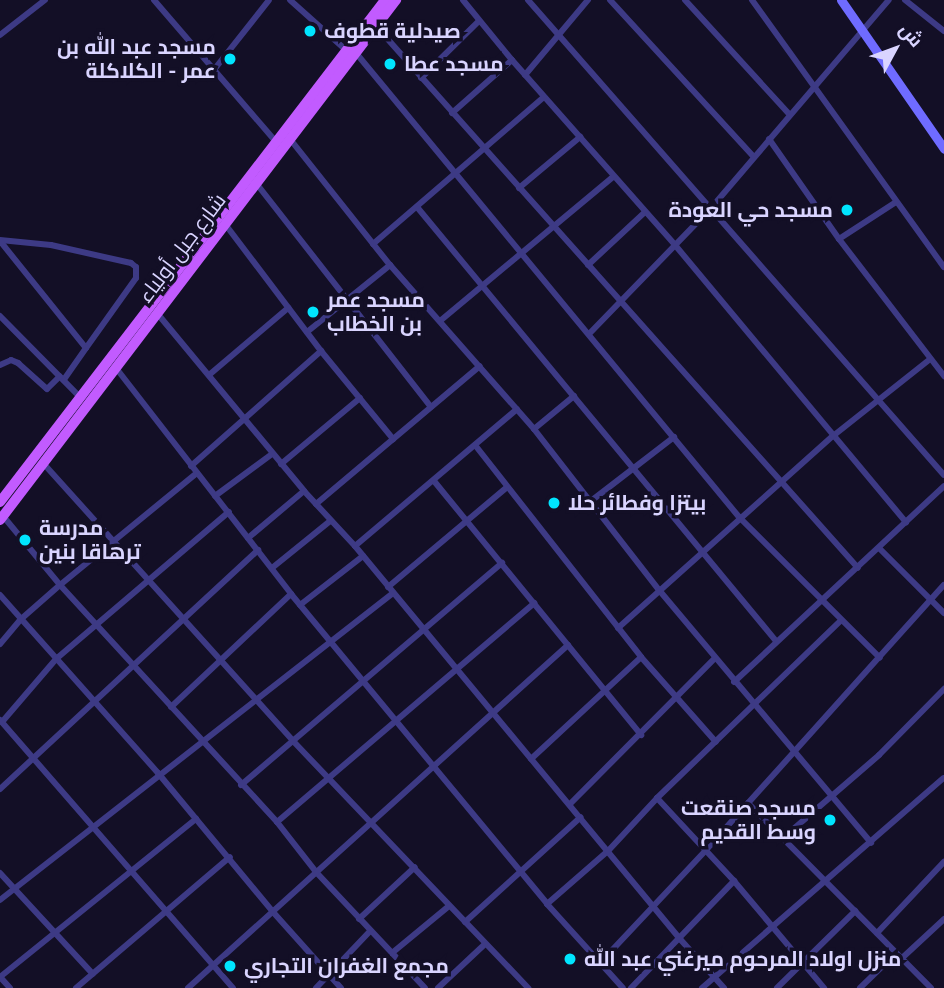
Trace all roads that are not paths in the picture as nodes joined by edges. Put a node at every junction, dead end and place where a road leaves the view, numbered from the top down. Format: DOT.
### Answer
graph roads {
  1 [pos="45,0"];
  2 [pos="154,0"];
  3 [pos="269,0"];
  4 [pos="290,0"];
  5 [pos="385,0"];
  6 [pos="396,0"];
  7 [pos="463,0"];
  8 [pos="528,0"];
  9 [pos="588,0"];
  10 [pos="610,0"];
  11 [pos="685,0"];
  12 [pos="752,0"];
  13 [pos="841,0"];
  14 [pos="889,0"];
  15 [pos="905,0"];
  16 [pos="479,21"];
  17 [pos="376,26"];
  18 [pos="862,31"];
  19 [pos="944,31"];
  20 [pos="0,35"];
  21 [pos="558,35"];
  22 [pos="351,51"];
  23 [pos="512,60"];
  24 [pos="213,71"];
  25 [pos="525,75"];
  26 [pos="421,78"];
  27 [pos="814,85"];
  28 [pos="544,97"];
  29 [pos="452,113"];
  30 [pos="789,114"];
  31 [pos="580,137"];
  32 [pos="769,139"];
  33 [pos="283,143"];
  34 [pos="944,149"];
  35 [pos="484,150"];
  36 [pos="754,157"];
  37 [pos="455,174"];
  38 [pos="614,176"];
  39 [pos="256,183"];
  40 [pos="519,188"];
  41 [pos="896,202"];
  42 [pos="417,207"];
  43 [pos="712,207"];
  44 [pos="646,212"];
  45 [pos="225,224"];
  46 [pos="553,226"];
  47 [pos="839,239"];
  48 [pos="0,241"];
  49 [pos="373,244"];
  50 [pos="676,245"];
  51 [pos="522,252"];
  52 [pos="390,265"];
  53 [pos="588,265"];
  54 [pos="944,267"];
  55 [pos="483,285"];
  56 [pos="346,301"];
  57 [pos="621,303"];
  58 [pos="288,308"];
  59 [pos="157,313"];
  60 [pos="0,316"];
  61 [pos="440,321"];
  62 [pos="307,332"];
  63 [pos="589,334"];
  64 [pos="86,348"];
  65 [pos="321,351"];
  66 [pos="930,359"];
  67 [pos="0,365"];
  68 [pos="480,366"];
  69 [pos="115,367"];
  70 [pos="209,375"];
  71 [pos="944,375"];
  72 [pos="62,378"];
  73 [pos="574,396"];
  74 [pos="80,397"];
  75 [pos="360,398"];
  76 [pos="878,400"];
  77 [pos="431,407"];
  78 [pos="517,409"];
  79 [pos="244,419"];
  80 [pos="534,429"];
  81 [pos="833,436"];
  82 [pos="674,437"];
  83 [pos="393,439"];
  84 [pos="475,445"];
  85 [pos="272,454"];
  86 [pos="43,463"];
  87 [pos="281,464"];
  88 [pos="191,466"];
  89 [pos="634,469"];
  90 [pos="197,473"];
  91 [pos="944,475"];
  92 [pos="434,481"];
  93 [pos="782,482"];
  94 [pos="944,486"];
  95 [pos="508,487"];
  96 [pos="304,491"];
  97 [pos="215,496"];
  98 [pos="591,501"];
  99 [pos="0,502"];
  100 [pos="316,504"];
  101 [pos="229,512"];
  102 [pos="739,517"];
  103 [pos="1,518"];
  104 [pos="330,521"];
  105 [pos="468,521"];
  106 [pos="906,522"];
  107 [pos="248,538"];
  108 [pos="111,542"];
  109 [pos="355,546"];
  110 [pos="880,548"];
  111 [pos="258,550"];
  112 [pos="701,551"];
  113 [pos="363,556"];
  114 [pos="502,563"];
  115 [pos="272,568"];
  116 [pos="858,568"];
  117 [pos="148,581"];
  118 [pos="60,585"];
  119 [pos="944,585"];
  120 [pos="391,590"];
  121 [pos="659,590"];
  122 [pos="291,594"];
  123 [pos="0,596"];
  124 [pos="931,599"];
  125 [pos="818,600"];
  126 [pos="534,603"];
  127 [pos="300,605"];
  128 [pos="944,613"];
  129 [pos="182,618"];
  130 [pos="20,620"];
  131 [pos="839,621"];
  132 [pos="95,623"];
  133 [pos="618,628"];
  134 [pos="425,630"];
  135 [pos="776,641"];
  136 [pos="333,642"];
  137 [pos="0,644"];
  138 [pos="568,645"];
  139 [pos="641,657"];
  140 [pos="715,658"];
  141 [pos="880,658"];
  142 [pos="56,659"];
  143 [pos="221,663"];
  144 [pos="134,665"];
  145 [pos="457,670"];
  146 [pos="364,681"];
  147 [pos="734,682"];
  148 [pos="944,689"];
  149 [pos="606,691"];
  150 [pos="255,698"];
  151 [pos="676,698"];
  152 [pos="95,702"];
  153 [pos="754,704"];
  154 [pos="171,706"];
  155 [pos="495,713"];
  156 [pos="1,721"];
  157 [pos="399,722"];
  158 [pos="641,734"];
  159 [pos="202,740"];
  160 [pos="716,741"];
  161 [pos="294,742"];
  162 [pos="794,751"];
  163 [pos="32,758"];
  164 [pos="531,759"];
  165 [pos="435,767"];
  166 [pos="158,773"];
  167 [pos="944,778"];
  168 [pos="330,780"];
  169 [pos="241,785"];
  170 [pos="0,789"];
  171 [pos="832,796"];
  172 [pos="657,798"];
  173 [pos="748,803"];
  174 [pos="570,804"];
  175 [pos="581,817"];
  176 [pos="195,819"];
  177 [pos="277,822"];
  178 [pos="373,823"];
  179 [pos="93,826"];
  180 [pos="783,838"];
  181 [pos="871,843"];
  182 [pos="706,850"];
  183 [pos="608,851"];
  184 [pos="230,857"];
  185 [pos="944,862"];
  186 [pos="415,867"];
  187 [pos="130,871"];
  188 [pos="520,871"];
  189 [pos="316,872"];
  190 [pos="0,873"];
  191 [pos="734,881"];
  192 [pos="825,882"];
  193 [pos="14,888"];
  194 [pos="0,900"];
  195 [pos="547,904"];
  196 [pos="449,906"];
  197 [pos="654,906"];
  198 [pos="168,911"];
  199 [pos="855,911"];
  200 [pos="273,912"];
  201 [pos="359,919"];
  202 [pos="944,919"];
  203 [pos="465,922"];
  204 [pos="774,927"];
  205 [pos="370,930"];
  206 [pos="56,932"];
  207 [pos="877,933"];
  208 [pos="680,939"];
  209 [pos="485,944"];
  210 [pos="392,953"];
  211 [pos="898,956"];
  212 [pos="600,963"];
  213 [pos="804,963"];
  214 [pos="212,965"];
  215 [pos="93,974"];
  216 [pos="329,974"];
  217 [pos="716,978"];
  218 [pos="521,981"];
  219 [pos="10,988"];
  220 [pos="76,988"];
  221 [pos="188,988"];
  222 [pos="233,988"];
  223 [pos="316,988"];
  224 [pos="341,988"];
  225 [pos="425,988"];
  226 [pos="438,988"];
  227 [pos="513,988"];
  228 [pos="528,988"];
  229 [pos="622,988"];
  230 [pos="631,988"];
  231 [pos="702,988"];
  232 [pos="724,988"];
  233 [pos="777,988"];
  234 [pos="824,988"];
  235 [pos="860,988"];
  236 [pos="931,988"];
  1 -- 20 [label="street"];
  2 -- 24 [label="street"];
  3 -- 24 [label="street"];
  4 -- 22 [label="street"];
  5 -- 22 [label="main road, شارع جبل أولياء"];
  6 -- 17 [label="main road, شارع جبل أولياء"];
  7 -- 16 [label="street"];
  8 -- 21 [label="street"];
  9 -- 21 [label="street"];
  10 -- 36 [label="street"];
  11 -- 30 [label="street"];
  12 -- 27 [label="street"];
  13 -- 18 [label="street"];
  14 -- 18 [label="street"];
  15 -- 19 [label="street"];
  16 -- 23 [label="street"];
  16 -- 26 [label="street"];
  17 -- 22 [label="main road, شارع جبل أولياء"];
  17 -- 26 [label="street"];
  18 -- 27 [label="street"];
  18 -- 34 [label="street"];
  21 -- 25 [label="street"];
  21 -- 43 [label="street"];
  22 -- 33 [label="main road, شارع جبل أولياء"];
  22 -- 37 [label="street"];
  23 -- 25 [label="street"];
  23 -- 29 [label="street"];
  24 -- 33 [label="street"];
  25 -- 28 [label="street"];
  26 -- 29 [label="street"];
  27 -- 30 [label="street"];
  27 -- 41 [label="street"];
  28 -- 31 [label="street"];
  28 -- 35 [label="street"];
  29 -- 35 [label="street"];
  30 -- 32 [label="street"];
  31 -- 38 [label="street"];
  31 -- 40 [label="street"];
  32 -- 36 [label="street"];
  32 -- 47 [label="street"];
  33 -- 39 [label="main road, شارع جبل أولياء"];
  33 -- 49 [label="street"];
  33 -- 74 [label="main road, شارع جبل أولياء"];
  35 -- 37 [label="street"];
  35 -- 40 [label="street"];
  36 -- 43 [label="street"];
  37 -- 42 [label="street"];
  37 -- 51 [label="street"];
  38 -- 44 [label="street"];
  38 -- 46 [label="street"];
  39 -- 45 [label="main road, شارع جبل أولياء"];
  39 -- 56 [label="street"];
  40 -- 46 [label="street"];
  41 -- 47 [label="street"];
  41 -- 54 [label="street"];
  42 -- 49 [label="street"];
  42 -- 55 [label="street"];
  43 -- 50 [label="street"];
  43 -- 76 [label="street"];
  44 -- 50 [label="street"];
  44 -- 53 [label="street"];
  45 -- 58 [label="street"];
  45 -- 59 [label="main road, شارع جبل أولياء"];
  46 -- 51 [label="street"];
  46 -- 53 [label="street"];
  47 -- 66 [label="street"];
  48 -- 64 [label="street"];
  48 -- 64 [label="street"];
  49 -- 52 [label="street"];
  50 -- 57 [label="street"];
  50 -- 81 [label="street"];
  51 -- 55 [label="street"];
  51 -- 63 [label="street"];
  52 -- 56 [label="street"];
  52 -- 61 [label="street"];
  53 -- 57 [label="street"];
  55 -- 61 [label="street"];
  55 -- 73 [label="street"];
  56 -- 62 [label="street"];
  56 -- 77 [label="street"];
  57 -- 63 [label="street"];
  57 -- 93 [label="street"];
  58 -- 62 [label="street"];
  58 -- 70 [label="street"];
  59 -- 69 [label="main road, شارع جبل أولياء"];
  59 -- 70 [label="street"];
  60 -- 72 [label="street"];
  61 -- 68 [label="street"];
  62 -- 65 [label="street"];
  63 -- 82 [label="street"];
  64 -- 72 [label="street"];
  65 -- 75 [label="street"];
  65 -- 79 [label="street"];
  66 -- 71 [label="street"];
  66 -- 76 [label="street"];
  67 -- 72 [label="street"];
  68 -- 77 [label="street"];
  68 -- 78 [label="street"];
  69 -- 86 [label="main road, شارع جبل أولياء"];
  69 -- 88 [label="street"];
  70 -- 79 [label="street"];
  72 -- 74 [label="street"];
  73 -- 80 [label="street"];
  73 -- 89 [label="street"];
  74 -- 99 [label="main road, شارع جبل أولياء"];
  75 -- 83 [label="street"];
  75 -- 87 [label="street"];
  76 -- 81 [label="street"];
  76 -- 91 [label="street"];
  77 -- 83 [label="street"];
  78 -- 80 [label="street"];
  78 -- 84 [label="street"];
  79 -- 85 [label="street"];
  79 -- 88 [label="street"];
  80 -- 98 [label="street"];
  81 -- 93 [label="street"];
  81 -- 106 [label="street"];
  82 -- 89 [label="street"];
  82 -- 102 [label="street"];
  83 -- 100 [label="street"];
  84 -- 92 [label="street"];
  84 -- 95 [label="street"];
  85 -- 87 [label="street"];
  85 -- 97 [label="street"];
  86 -- 103 [label="main road, شارع جبل أولياء"];
  86 -- 108 [label="street"];
  87 -- 96 [label="street"];
  88 -- 90 [label="street"];
  89 -- 98 [label="street"];
  89 -- 112 [label="street"];
  90 -- 97 [label="street"];
  90 -- 108 [label="street"];
  92 -- 105 [label="street"];
  92 -- 109 [label="street"];
  93 -- 102 [label="street"];
  93 -- 116 [label="street"];
  94 -- 106 [label="street"];
  95 -- 105 [label="street"];
  95 -- 133 [label="street"];
  96 -- 100 [label="street"];
  96 -- 107 [label="street"];
  97 -- 101 [label="street"];
  98 -- 121 [label="street"];
  100 -- 104 [label="street"];
  101 -- 107 [label="street"];
  101 -- 117 [label="street"];
  102 -- 112 [label="street"];
  102 -- 125 [label="street"];
  103 -- 118 [label="street"];
  104 -- 109 [label="street"];
  104 -- 115 [label="street"];
  105 -- 114 [label="street"];
  105 -- 120 [label="street"];
  106 -- 110 [label="street"];
  107 -- 111 [label="street"];
  108 -- 117 [label="street"];
  108 -- 118 [label="street"];
  109 -- 113 [label="street"];
  110 -- 116 [label="street"];
  110 -- 124 [label="street"];
  111 -- 115 [label="street"];
  111 -- 129 [label="street"];
  112 -- 121 [label="street"];
  112 -- 135 [label="street"];
  113 -- 120 [label="street"];
  113 -- 127 [label="street"];
  114 -- 126 [label="street"];
  114 -- 134 [label="street"];
  115 -- 122 [label="street"];
  116 -- 125 [label="street"];
  117 -- 129 [label="street"];
  117 -- 132 [label="street"];
  118 -- 130 [label="street"];
  118 -- 132 [label="street"];
  119 -- 124 [label="street"];
  120 -- 134 [label="street"];
  120 -- 136 [label="street"];
  121 -- 133 [label="street"];
  121 -- 140 [label="street"];
  122 -- 127 [label="street"];
  122 -- 143 [label="street"];
  123 -- 130 [label="street"];
  124 -- 128 [label="street"];
  124 -- 141 [label="street"];
  125 -- 131 [label="street"];
  125 -- 135 [label="street"];
  126 -- 138 [label="street"];
  126 -- 145 [label="street"];
  127 -- 136 [label="street"];
  129 -- 143 [label="street"];
  129 -- 144 [label="street"];
  130 -- 137 [label="street"];
  130 -- 142 [label="street"];
  131 -- 141 [label="street"];
  131 -- 153 [label="street"];
  132 -- 142 [label="street"];
  132 -- 144 [label="street"];
  133 -- 139 [label="street"];
  134 -- 145 [label="street"];
  134 -- 146 [label="street"];
  135 -- 147 [label="street"];
  136 -- 146 [label="street"];
  136 -- 150 [label="street"];
  138 -- 149 [label="street"];
  138 -- 155 [label="street"];
  139 -- 149 [label="street"];
  139 -- 151 [label="street"];
  140 -- 147 [label="street"];
  140 -- 151 [label="street"];
  141 -- 162 [label="street"];
  142 -- 152 [label="street"];
  142 -- 156 [label="street"];
  143 -- 150 [label="street"];
  143 -- 154 [label="street"];
  144 -- 152 [label="street"];
  144 -- 154 [label="street"];
  145 -- 155 [label="street"];
  145 -- 157 [label="street"];
  146 -- 157 [label="street"];
  146 -- 161 [label="street"];
  147 -- 153 [label="street"];
  148 -- 171 [label="street"];
  149 -- 158 [label="street"];
  149 -- 164 [label="street"];
  150 -- 159 [label="street"];
  150 -- 161 [label="street"];
  151 -- 158 [label="street"];
  151 -- 160 [label="street"];
  152 -- 163 [label="street"];
  152 -- 166 [label="street"];
  153 -- 160 [label="street"];
  153 -- 162 [label="street"];
  154 -- 159 [label="street"];
  155 -- 164 [label="street"];
  155 -- 165 [label="street"];
  156 -- 163 [label="street"];
  157 -- 165 [label="street"];
  157 -- 168 [label="street"];
  158 -- 174 [label="street"];
  159 -- 166 [label="street"];
  159 -- 169 [label="street"];
  160 -- 172 [label="street"];
  161 -- 168 [label="street"];
  161 -- 169 [label="street"];
  162 -- 171 [label="street"];
  162 -- 173 [label="street"];
  163 -- 170 [label="street"];
  163 -- 179 [label="street"];
  164 -- 174 [label="street"];
  165 -- 178 [label="street"];
  165 -- 188 [label="street"];
  166 -- 176 [label="street"];
  166 -- 179 [label="street"];
  167 -- 181 [label="street"];
  168 -- 177 [label="street"];
  168 -- 178 [label="street"];
  169 -- 177 [label="street"];
  171 -- 180 [label="street"];
  171 -- 181 [label="street"];
  172 -- 182 [label="street"];
  172 -- 183 [label="street"];
  173 -- 180 [label="street"];
  173 -- 182 [label="street"];
  174 -- 175 [label="street"];
  175 -- 183 [label="street"];
  175 -- 188 [label="street"];
  176 -- 184 [label="street"];
  176 -- 187 [label="street"];
  177 -- 189 [label="street"];
  178 -- 186 [label="street"];
  178 -- 189 [label="street"];
  179 -- 187 [label="street"];
  179 -- 193 [label="street"];
  180 -- 192 [label="street"];
  181 -- 192 [label="street"];
  182 -- 191 [label="street"];
  182 -- 197 [label="street"];
  183 -- 195 [label="street"];
  183 -- 197 [label="street"];
  184 -- 198 [label="street"];
  184 -- 200 [label="street"];
  185 -- 207 [label="street"];
  186 -- 196 [label="street"];
  186 -- 201 [label="street"];
  187 -- 198 [label="street"];
  187 -- 206 [label="street"];
  188 -- 195 [label="street"];
  188 -- 203 [label="street"];
  189 -- 200 [label="street"];
  189 -- 201 [label="street"];
  190 -- 193 [label="street"];
  191 -- 204 [label="street"];
  191 -- 208 [label="street"];
  192 -- 199 [label="street"];
  192 -- 204 [label="street"];
  193 -- 194 [label="street"];
  193 -- 206 [label="street"];
  195 -- 212 [label="street"];
  196 -- 203 [label="street"];
  196 -- 210 [label="street"];
  197 -- 208 [label="street"];
  197 -- 212 [label="street"];
  198 -- 214 [label="street"];
  198 -- 215 [label="street"];
  199 -- 207 [label="street"];
  199 -- 213 [label="street"];
  200 -- 214 [label="street"];
  200 -- 216 [label="street"];
  201 -- 205 [label="street"];
  202 -- 211 [label="street"];
  203 -- 209 [label="street"];
  204 -- 213 [label="street"];
  204 -- 217 [label="street"];
  205 -- 210 [label="street"];
  205 -- 216 [label="street"];
  206 -- 215 [label="street"];
  206 -- 219 [label="street"];
  207 -- 211 [label="street"];
  208 -- 217 [label="street"];
  208 -- 230 [label="street"];
  209 -- 218 [label="street"];
  209 -- 226 [label="street"];
  210 -- 225 [label="street"];
  211 -- 235 [label="street"];
  211 -- 236 [label="street"];
  212 -- 229 [label="street"];
  213 -- 233 [label="street"];
  213 -- 234 [label="street"];
  214 -- 221 [label="street"];
  214 -- 222 [label="street"];
  215 -- 220 [label="street"];
  216 -- 223 [label="street"];
  216 -- 224 [label="street"];
  217 -- 231 [label="street"];
  217 -- 232 [label="street"];
  218 -- 227 [label="street"];
  218 -- 228 [label="street"];
}
